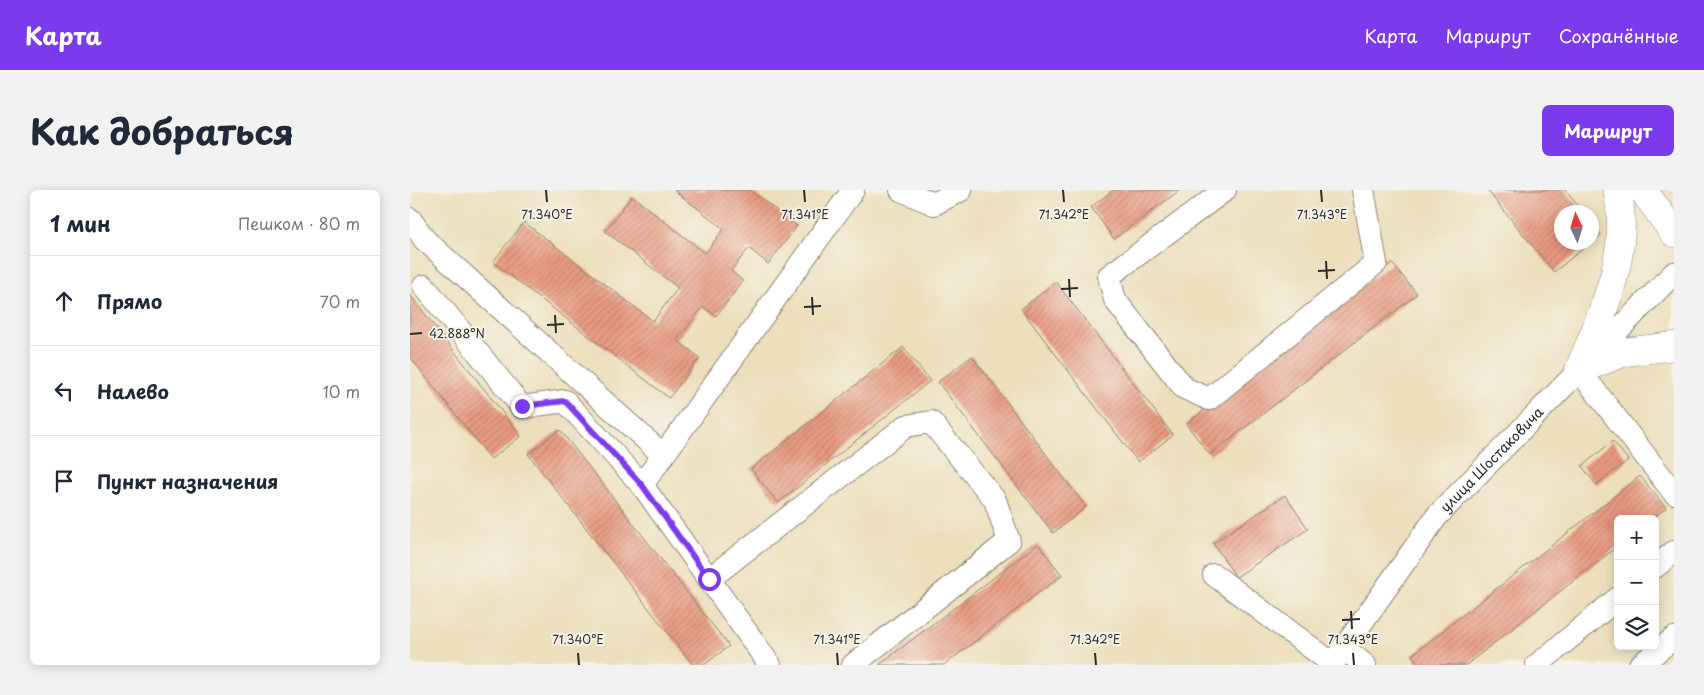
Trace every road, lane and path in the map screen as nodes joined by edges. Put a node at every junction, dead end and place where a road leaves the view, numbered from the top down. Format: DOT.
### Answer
graph roads {
  1 [pos="852,190"];
  2 [pos="901,190"];
  3 [pos="962,190"];
  4 [pos="1224,190"];
  5 [pos="1363,190"];
  6 [pos="1617,190"];
  7 [pos="1643,190"];
  8 [pos="410,219"];
  9 [pos="1674,233"];
  10 [pos="1674,273"];
  11 [pos="424,286"];
  12 [pos="1674,346"];
  13 [pos="1579,370"];
  14 [pos="663,455"];
  15 [pos="642,485"];
  16 [pos="1674,493"];
  17 [pos="1674,552"];
  18 [pos="1659,564"];
  19 [pos="1214,575"];
  20 [pos="709,579"];
  21 [pos="1614,601"];
  22 [pos="1674,638"];
  23 [pos="1336,659"];
  24 [pos="770,665"];
  25 [pos="853,665"];
  26 [pos="1366,665"];
  27 [pos="1537,665"];
  28 [pos="1640,665"];
  1 -- 14 [label="street"];
  2 -- 3 [label="street"];
  4 -- 5 [label="street"];
  6 -- 13 [label="main road"];
  7 -- 9 [label="main road"];
  8 -- 14 [label="street"];
  10 -- 13 [label="street, улица Шостаковича"];
  11 -- 15 [label="street"];
  12 -- 13 [label="main road"];
  13 -- 16 [label="street"];
  13 -- 23 [label="street, улица Шостаковича"];
  14 -- 15 [label="street"];
  15 -- 20 [label="street"];
  17 -- 18 [label="street"];
  19 -- 23 [label="street"];
  20 -- 24 [label="street"];
  20 -- 25 [label="street"];
  21 -- 27 [label="street"];
  22 -- 28 [label="street"];
  23 -- 26 [label="street"];
}
